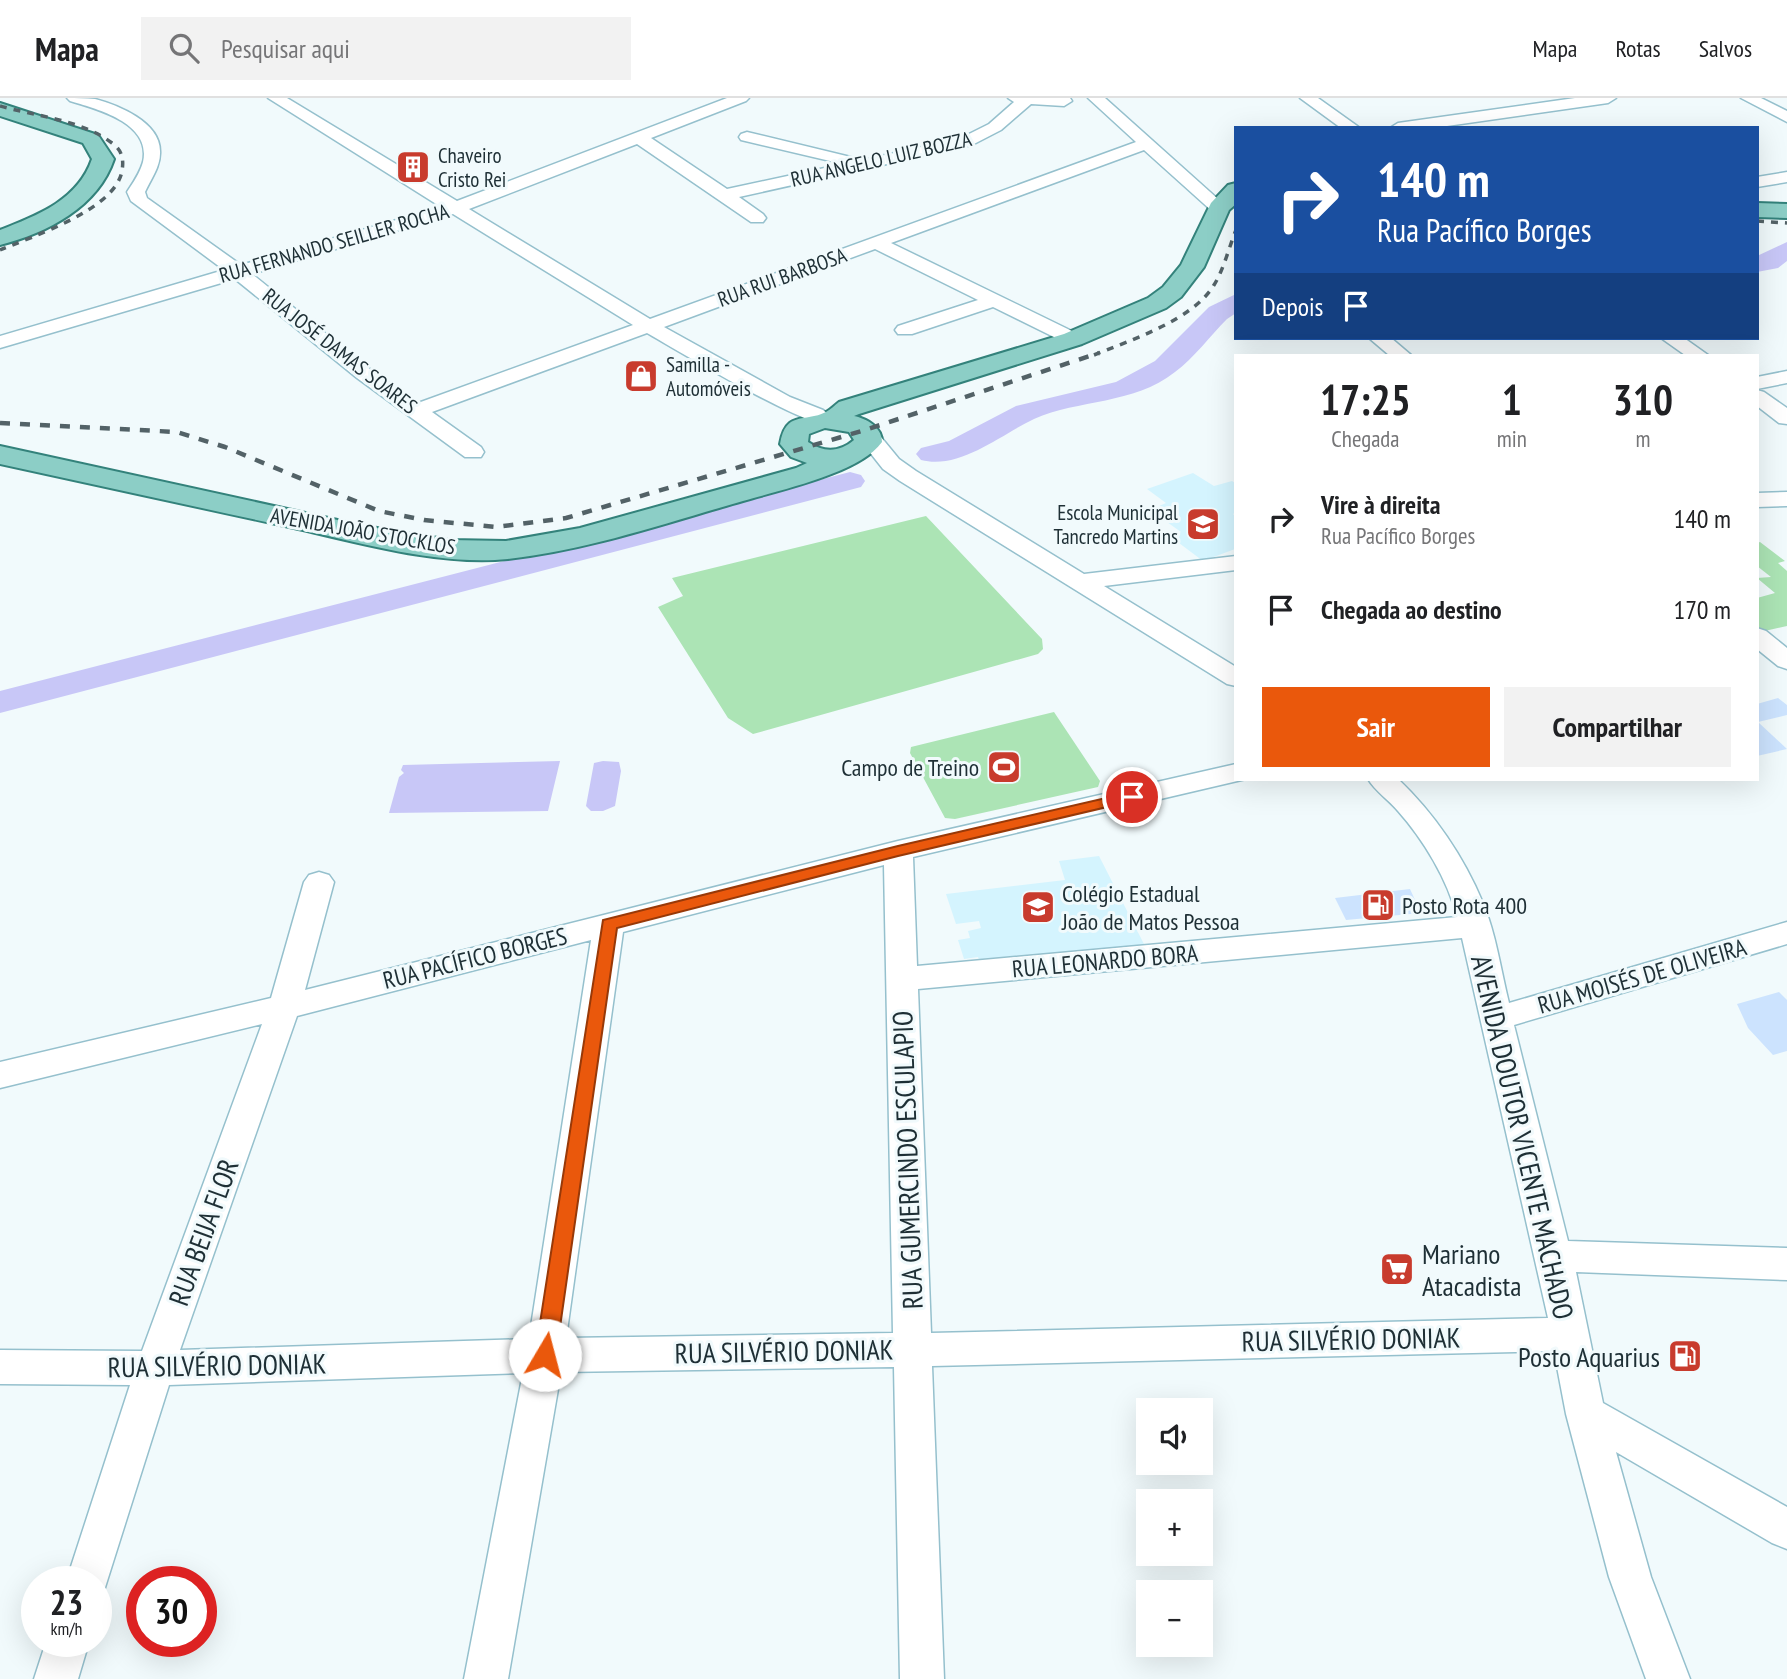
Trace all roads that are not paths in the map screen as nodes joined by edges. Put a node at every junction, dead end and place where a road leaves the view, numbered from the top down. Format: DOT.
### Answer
graph roads {
  1 [pos="75,98"];
  2 [pos="276,98"];
  3 [pos="741,98"];
  4 [pos="1086,98"];
  5 [pos="1096,98"];
  6 [pos="1308,98"];
  7 [pos="1522,98"];
  8 [pos="1608,98"];
  9 [pos="1749,98"];
  10 [pos="1021,99"];
  11 [pos="1062,100"];
  12 [pos="1538,108"];
  13 [pos="0,109"];
  14 [pos="1110,109"];
  15 [pos="0,117"];
  16 [pos="1787,117"];
  17 [pos="1561,121"];
  18 [pos="1349,126"];
  19 [pos="1412,126"];
  20 [pos="637,137"];
  21 [pos="747,137"];
  22 [pos="1148,143"];
  23 [pos="813,152"];
  24 [pos="863,164"];
  25 [pos="825,172"];
  26 [pos="1787,177"];
  27 [pos="1759,182"];
  28 [pos="725,195"];
  29 [pos="1227,199"];
  30 [pos="455,208"];
  31 [pos="1759,210"];
  32 [pos="1787,211"];
  33 [pos="757,218"];
  34 [pos="0,231"];
  35 [pos="0,238"];
  36 [pos="876,243"];
  37 [pos="237,271"];
  38 [pos="993,301"];
  39 [pos="648,326"];
  40 [pos="905,330"];
  41 [pos="1073,340"];
  42 [pos="1382,340"];
  43 [pos="1674,340"];
  44 [pos="0,342"];
  45 [pos="1400,354"];
  46 [pos="1696,354"];
  47 [pos="1787,377"];
  48 [pos="1759,383"];
  49 [pos="1759,397"];
  50 [pos="783,401"];
  51 [pos="875,402"];
  52 [pos="416,411"];
  53 [pos="1787,418"];
  54 [pos="830,420"];
  55 [pos="0,442"];
  56 [pos="857,444"];
  57 [pos="798,445"];
  58 [pos="472,452"];
  59 [pos="0,455"];
  60 [pos="1787,499"];
  61 [pos="1759,500"];
  62 [pos="1234,563"];
  63 [pos="1079,582"];
  64 [pos="1767,642"];
  65 [pos="1787,661"];
  66 [pos="1234,677"];
  67 [pos="1234,773"];
  68 [pos="1384,781"];
  69 [pos="898,851"];
  70 [pos="318,882"];
  71 [pos="609,924"];
  72 [pos="1474,926"];
  73 [pos="1787,933"];
  74 [pos="902,979"];
  75 [pos="284,1007"];
  76 [pos="1498,1018"];
  77 [pos="0,1075"];
  78 [pos="1554,1256"];
  79 [pos="1787,1264"];
  80 [pos="1569,1334"];
  81 [pos="912,1350"];
  82 [pos="545,1355"];
  83 [pos="0,1367"];
  84 [pos="155,1368"];
  85 [pos="1586,1414"];
  86 [pos="1787,1529"];
  87 [pos="92,1566"];
  88 [pos="63,1657"];
  89 [pos="56,1679"];
  90 [pos="486,1679"];
  91 [pos="922,1679"];
  92 [pos="1668,1679"];
  1 -- 37 [label="street, RUA JOSÉ DAMAS SOARES"];
  2 -- 30 [label="street"];
  3 -- 20 [label="street, RUA FERNANDO SEILLER ROCHA"];
  4 -- 11 [label="street"];
  5 -- 14 [label="street"];
  6 -- 18 [label="street"];
  7 -- 12 [label="street"];
  8 -- 12 [label="street"];
  9 -- 16 [label="street"];
  10 -- 11 [label="street"];
  10 -- 24 [label="street, RUA ANGELO LUIZ BOZZA"];
  11 -- 14 [label="street"];
  12 -- 17 [label="street"];
  12 -- 19 [label="street"];
  13 -- 35 [label="main road"];
  14 -- 22 [label="street"];
  15 -- 34 [label="main road"];
  20 -- 28 [label="street"];
  20 -- 30 [label="street, RUA FERNANDO SEILLER ROCHA"];
  21 -- 23 [label="street"];
  22 -- 29 [label="street"];
  22 -- 36 [label="street, RUA RUI BARBOSA"];
  23 -- 24 [label="street"];
  23 -- 25 [label="street"];
  24 -- 25 [label="street, RUA ANGELO LUIZ BOZZA"];
  25 -- 28 [label="street, RUA ANGELO LUIZ BOZZA"];
  26 -- 27 [label="street"];
  28 -- 33 [label="street"];
  29 -- 41 [label="main road, AVENIDA JOÃO STOCKLOS"];
  30 -- 37 [label="street, RUA FERNANDO SEILLER ROCHA"];
  30 -- 39 [label="street"];
  31 -- 32 [label="main road"];
  36 -- 38 [label="street"];
  36 -- 39 [label="street, RUA RUI BARBOSA"];
  37 -- 44 [label="street, RUA FERNANDO SEILLER ROCHA"];
  37 -- 52 [label="street, RUA JOSÉ DAMAS SOARES"];
  38 -- 40 [label="street"];
  38 -- 41 [label="street"];
  39 -- 50 [label="street"];
  39 -- 52 [label="street, RUA RUI BARBOSA"];
  41 -- 51 [label="main road, AVENIDA JOÃO STOCKLOS"];
  42 -- 45 [label="street"];
  43 -- 46 [label="street"];
  47 -- 48 [label="street"];
  49 -- 53 [label="street"];
  50 -- 54 [label="street"];
  50 -- 57 [label="street"];
  51 -- 54 [label="main road, AVENIDA JOÃO STOCKLOS"];
  51 -- 56 [label="main road"];
  52 -- 58 [label="street, RUA JOSÉ DAMAS SOARES"];
  54 -- 56 [label="main road"];
  54 -- 57 [label="main road, AVENIDA JOÃO STOCKLOS"];
  55 -- 57 [label="main road, AVENIDA JOÃO STOCKLOS"];
  56 -- 57 [label="main road"];
  56 -- 59 [label="main road, AVENIDA JOÃO STOCKLOS"];
  56 -- 63 [label="street"];
  60 -- 61 [label="street"];
  62 -- 63 [label="street"];
  63 -- 66 [label="street"];
  64 -- 65 [label="street"];
  67 -- 69 [label="street, RUA PACÍFICO BORGES"];
  68 -- 72 [label="street, AVENIDA DOUTOR VICENTE MACHADO"];
  69 -- 71 [label="street, RUA PACÍFICO BORGES"];
  69 -- 74 [label="street, RUA GUMERCINDO ESCULAPIO"];
  70 -- 75 [label="street, RUA BEIJA FLOR"];
  71 -- 75 [label="street, RUA PACÍFICO BORGES"];
  71 -- 82 [label="street"];
  72 -- 74 [label="street, RUA LEONARDO BORA"];
  72 -- 76 [label="street, AVENIDA DOUTOR VICENTE MACHADO"];
  73 -- 76 [label="street, RUA MOISÉS DE OLIVEIRA"];
  74 -- 81 [label="street, RUA GUMERCINDO ESCULAPIO"];
  75 -- 77 [label="street, RUA PACÍFICO BORGES"];
  75 -- 84 [label="street, RUA BEIJA FLOR"];
  76 -- 78 [label="street, AVENIDA DOUTOR VICENTE MACHADO"];
  78 -- 79 [label="street"];
  78 -- 80 [label="street, AVENIDA DOUTOR VICENTE MACHADO"];
  80 -- 81 [label="street, RUA SILVÉRIO DONIAK"];
  80 -- 85 [label="street, AVENIDA DOUTOR VICENTE MACHADO"];
  81 -- 82 [label="street, RUA SILVÉRIO DONIAK"];
  81 -- 91 [label="street, RUA GUMERCINDO ESCULAPIO"];
  82 -- 84 [label="street, RUA SILVÉRIO DONIAK"];
  82 -- 90 [label="street"];
  83 -- 84 [label="street, RUA SILVÉRIO DONIAK"];
  84 -- 87 [label="street, RUA BEIJA FLOR"];
  85 -- 86 [label="street"];
  85 -- 92 [label="street, AVENIDA DOUTOR VICENTE MACHADO"];
  88 -- 89 [label="street"];
}
